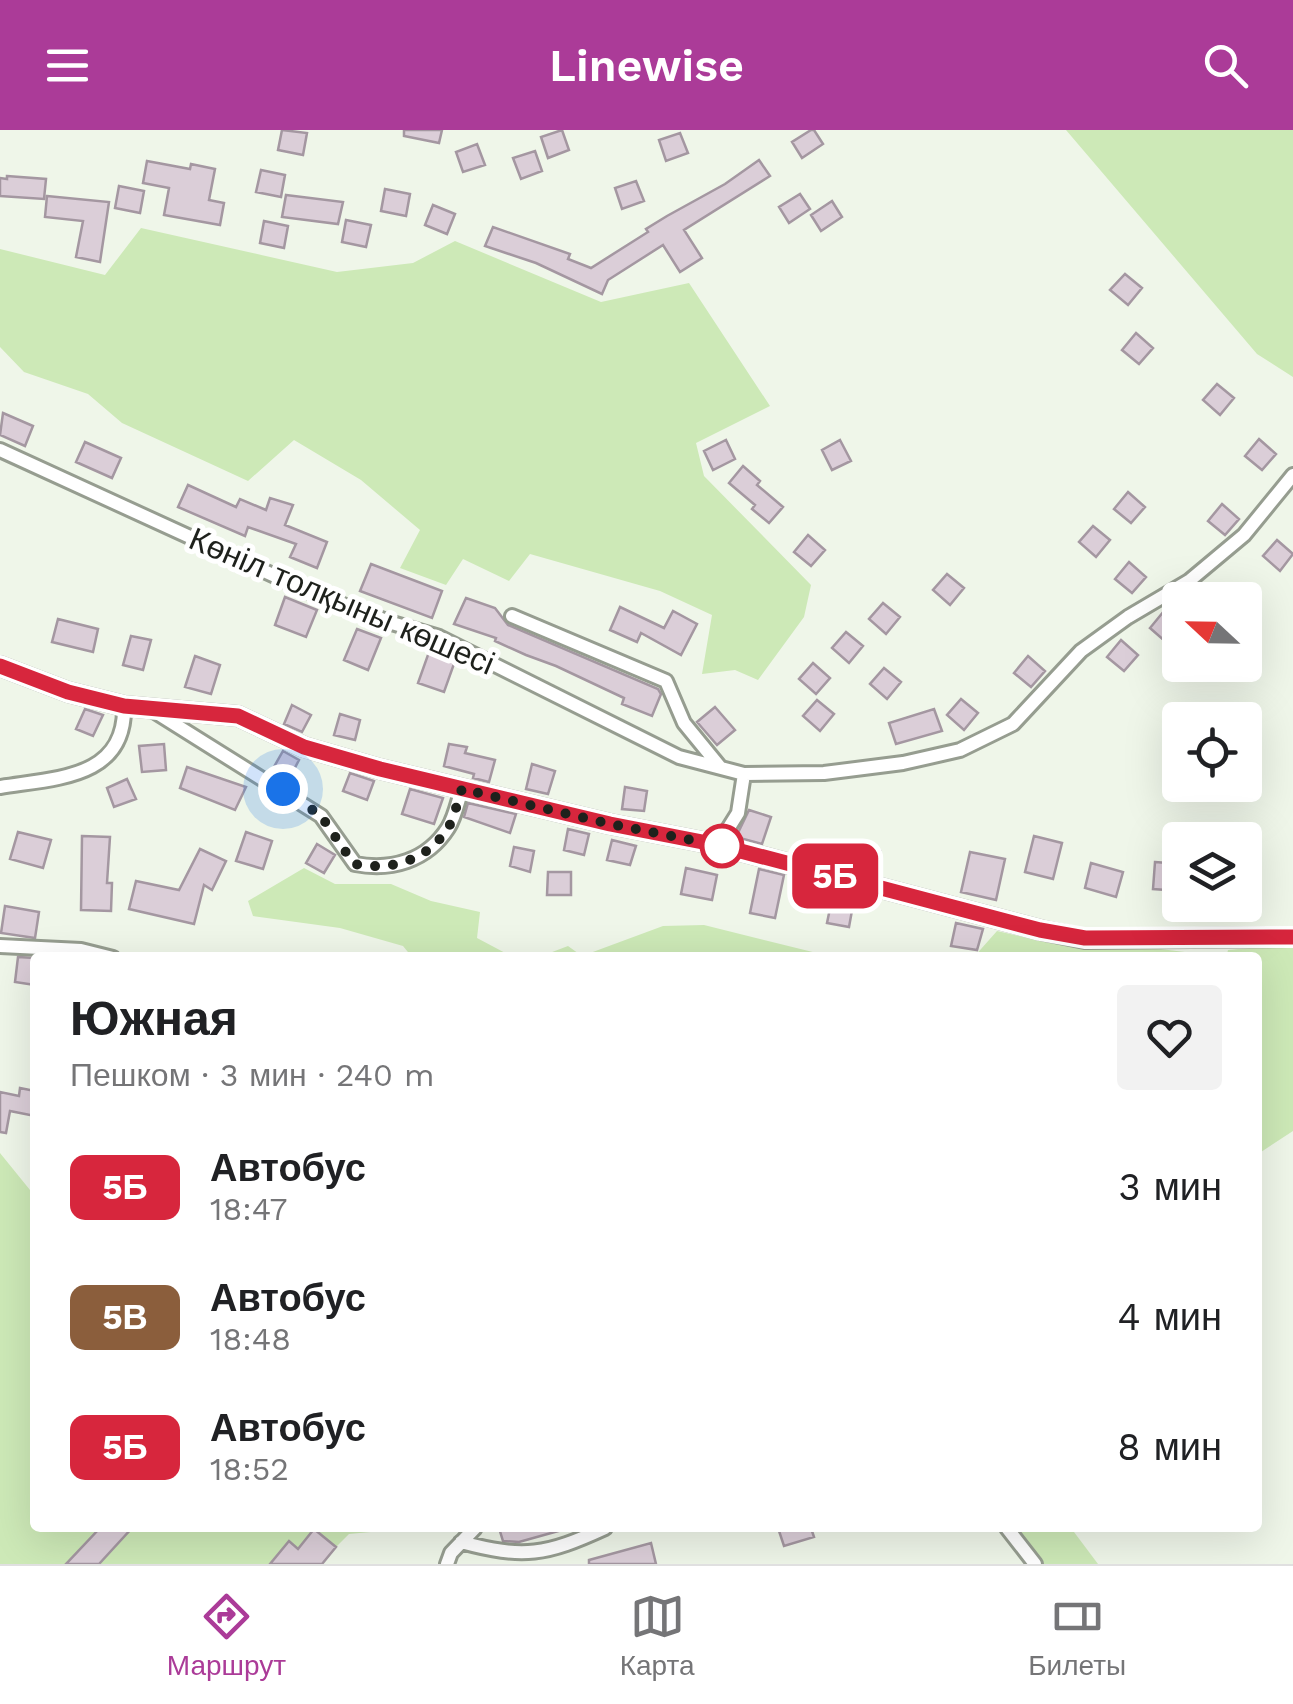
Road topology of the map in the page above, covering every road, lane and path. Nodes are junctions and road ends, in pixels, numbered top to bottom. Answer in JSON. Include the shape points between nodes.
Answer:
{"nodes":[{"id":1,"x":0,"y":450,"type":"edge"},
{"id":2,"x":1293,"y":474,"type":"edge"},
{"id":3,"x":512,"y":616,"type":"dead end"},
{"id":4,"x":0,"y":666,"type":"edge"},
{"id":5,"x":124,"y":706,"type":"junction"},
{"id":6,"x":150,"y":708,"type":"junction"},
{"id":7,"x":721,"y":769,"type":"junction"},
{"id":8,"x":744,"y":774,"type":"junction"},
{"id":9,"x":0,"y":787,"type":"edge"},
{"id":10,"x":462,"y":789,"type":"junction"},
{"id":11,"x":718,"y":845,"type":"junction"},
{"id":12,"x":1293,"y":936,"type":"edge"},
{"id":13,"x":0,"y":946,"type":"edge"},
{"id":14,"x":89,"y":952,"type":"edge"},
{"id":15,"x":470,"y":1532,"type":"edge"},
{"id":16,"x":595,"y":1532,"type":"edge"},
{"id":17,"x":1009,"y":1532,"type":"edge"},
{"id":18,"x":460,"y":1542,"type":"junction"},
{"id":19,"x":446,"y":1564,"type":"edge"},
{"id":20,"x":1035,"y":1564,"type":"edge"}],
"edges":[{"from":1,"to":7,"type":"street","name":"Көніл толқыны көшесі","via":[[304,590],[440,636],[679,757]]},
{"from":2,"to":8,"type":"street","name":"Көніл толқыны көшесі","via":[[1244,534],[1190,581],[1082,652],[1013,724],[960,750],[903,763]]},
{"from":3,"to":7,"type":"street","via":[[666,681],[684,724]]},
{"from":4,"to":5,"type":"street"},
{"from":5,"to":6,"type":"street"},
{"from":5,"to":9,"type":"street","via":[[125,728],[107,758],[78,774]]},
{"from":6,"to":10,"type":"street","via":[[238,716],[304,747]]},
{"from":6,"to":10,"type":"street","via":[[321,816],[354,864],[378,868],[422,856],[448,827]]},
{"from":7,"to":8,"type":"street","name":"Көніл толқыны көшесі"},
{"from":8,"to":11,"type":"street","via":[[738,813]]},
{"from":10,"to":11,"type":"street"},
{"from":11,"to":12,"type":"street","via":[[1085,938]]},
{"from":13,"to":14,"type":"street"},
{"from":15,"to":18,"type":"street"},
{"from":16,"to":18,"type":"street","via":[[536,1554]]},
{"from":17,"to":20,"type":"street"},
{"from":18,"to":19,"type":"street"}]}
